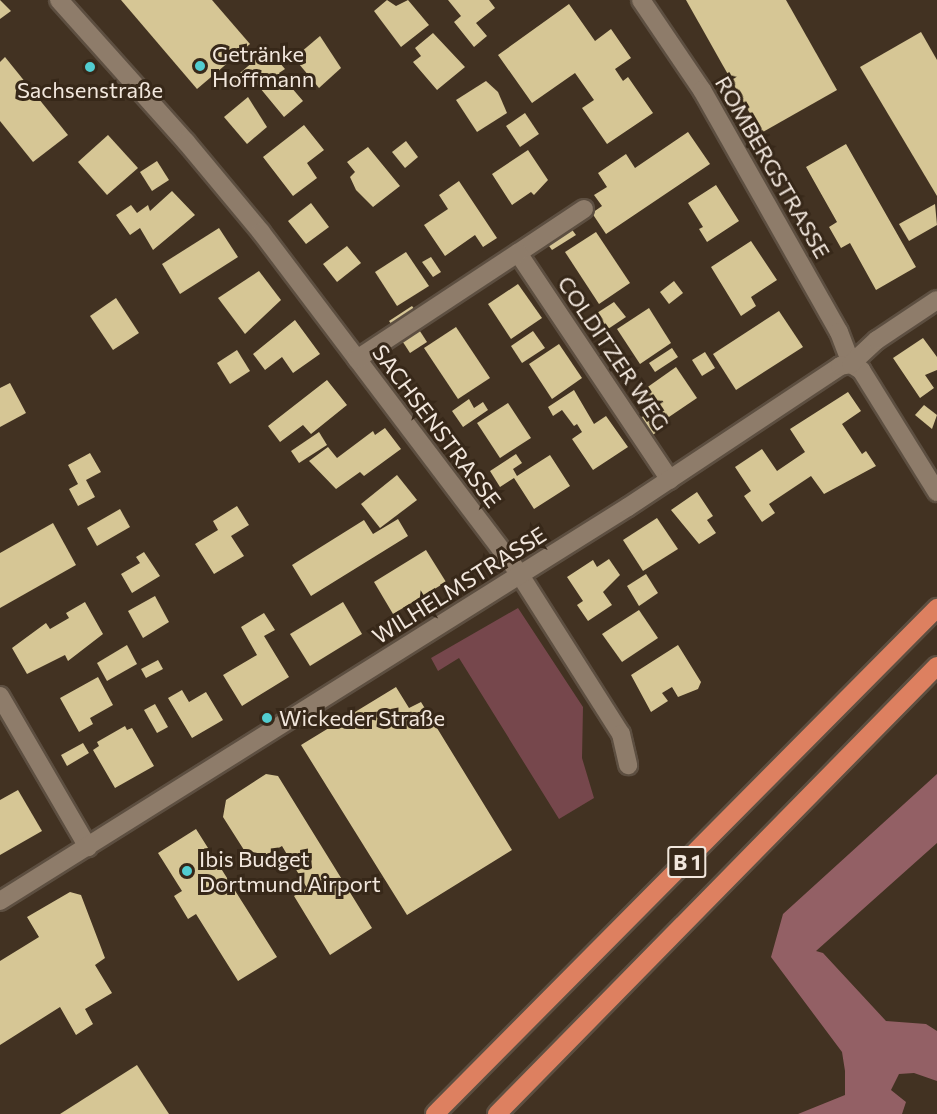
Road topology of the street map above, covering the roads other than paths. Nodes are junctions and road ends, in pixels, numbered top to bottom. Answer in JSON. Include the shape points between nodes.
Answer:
{"nodes":[{"id":1,"x":58,"y":0,"type":"edge"},
{"id":2,"x":641,"y":0,"type":"edge"},
{"id":3,"x":584,"y":209,"type":"dead end"},
{"id":4,"x":518,"y":253,"type":"junction"},
{"id":5,"x":937,"y":300,"type":"edge"},
{"id":6,"x":357,"y":359,"type":"junction"},
{"id":7,"x":851,"y":364,"type":"junction"},
{"id":8,"x":670,"y":480,"type":"junction"},
{"id":9,"x":936,"y":491,"type":"edge"},
{"id":10,"x":520,"y":575,"type":"junction"},
{"id":11,"x":937,"y":608,"type":"edge"},
{"id":12,"x":937,"y":666,"type":"edge"},
{"id":13,"x":0,"y":696,"type":"edge"},
{"id":14,"x":628,"y":765,"type":"dead end"},
{"id":15,"x":88,"y":847,"type":"junction"},
{"id":16,"x":0,"y":901,"type":"edge"},
{"id":17,"x":435,"y":1114,"type":"edge"},
{"id":18,"x":496,"y":1114,"type":"edge"}],
"edges":[{"from":1,"to":6,"type":"street","name":"SACHSENSTRASSE","via":[[186,142]]},
{"from":2,"to":7,"type":"street","name":"ROMBERGSTRASSE","via":[[702,90],[839,332]]},
{"from":3,"to":4,"type":"street"},
{"from":4,"to":6,"type":"street"},
{"from":4,"to":8,"type":"street","name":"COLDITZER WEG"},
{"from":5,"to":7,"type":"street","name":"WILHELMSTRASSE","via":[[877,340]]},
{"from":6,"to":10,"type":"street","name":"SACHSENSTRASSE"},
{"from":7,"to":8,"type":"street","name":"WILHELMSTRASSE","via":[[840,366]]},
{"from":7,"to":9,"type":"street","via":[[861,370]]},
{"from":8,"to":10,"type":"street","name":"WILHELMSTRASSE"},
{"from":10,"to":14,"type":"street","name":"SACHSENSTRASSE","via":[[621,734]]},
{"from":10,"to":15,"type":"street","name":"WILHELMSTRASSE"},
{"from":11,"to":17,"type":"highway","number":"B 1"},
{"from":12,"to":18,"type":"highway","number":"B 1"},
{"from":13,"to":15,"type":"street"},
{"from":15,"to":16,"type":"street","name":"WILHELMSTRASSE"}]}
